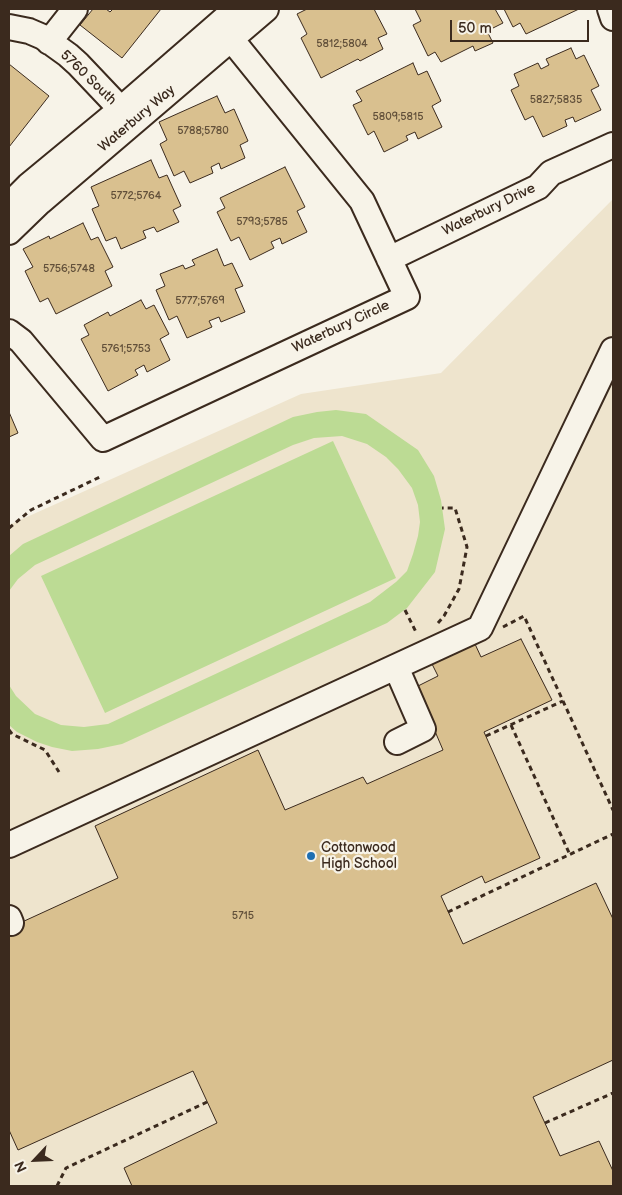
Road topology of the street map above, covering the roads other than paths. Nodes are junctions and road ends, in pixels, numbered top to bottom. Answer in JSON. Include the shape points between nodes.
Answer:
{"nodes":[{"id":1,"x":75,"y":9,"type":"edge"},
{"id":2,"x":266,"y":9,"type":"edge"},
{"id":3,"x":610,"y":9,"type":"edge"},
{"id":4,"x":613,"y":18,"type":"edge"},
{"id":5,"x":229,"y":24,"type":"edge"},
{"id":6,"x":10,"y":29,"type":"edge"},
{"id":7,"x":50,"y":42,"type":"junction"},
{"id":8,"x":127,"y":115,"type":"junction"},
{"id":9,"x":613,"y":145,"type":"edge"},
{"id":10,"x":9,"y":205,"type":"edge"},
{"id":11,"x":9,"y":232,"type":"edge"},
{"id":12,"x":390,"y":259,"type":"junction"},
{"id":13,"x":9,"y":332,"type":"edge"},
{"id":14,"x":613,"y":350,"type":"edge"},
{"id":15,"x":396,"y":667,"type":"junction"},
{"id":16,"x":397,"y":742,"type":"dead end"},
{"id":17,"x":9,"y":845,"type":"edge"}],
"edges":[{"from":1,"to":7,"type":"street"},
{"from":2,"to":5,"type":"street","name":"Waterbury Way"},
{"from":3,"to":4,"type":"street"},
{"from":5,"to":8,"type":"street","name":"Waterbury Way"},
{"from":5,"to":12,"type":"street","name":"Waterbury Circle","via":[[365,206]]},
{"from":6,"to":7,"type":"street","name":"5760 South","via":[[28,31]]},
{"from":7,"to":8,"type":"street","name":"5760 South","via":[[78,64]]},
{"from":8,"to":10,"type":"street","name":"Waterbury Way","via":[[29,185]]},
{"from":8,"to":11,"type":"street","name":"Waterbury Way"},
{"from":9,"to":12,"type":"street","name":"Waterbury Drive","via":[[551,173],[538,187]]},
{"from":12,"to":13,"type":"street","name":"Waterbury Circle","via":[[407,296],[102,439],[21,341]]},
{"from":14,"to":15,"type":"street","via":[[480,628]]},
{"from":15,"to":16,"type":"street","via":[[423,729]]},
{"from":15,"to":17,"type":"street"}]}
